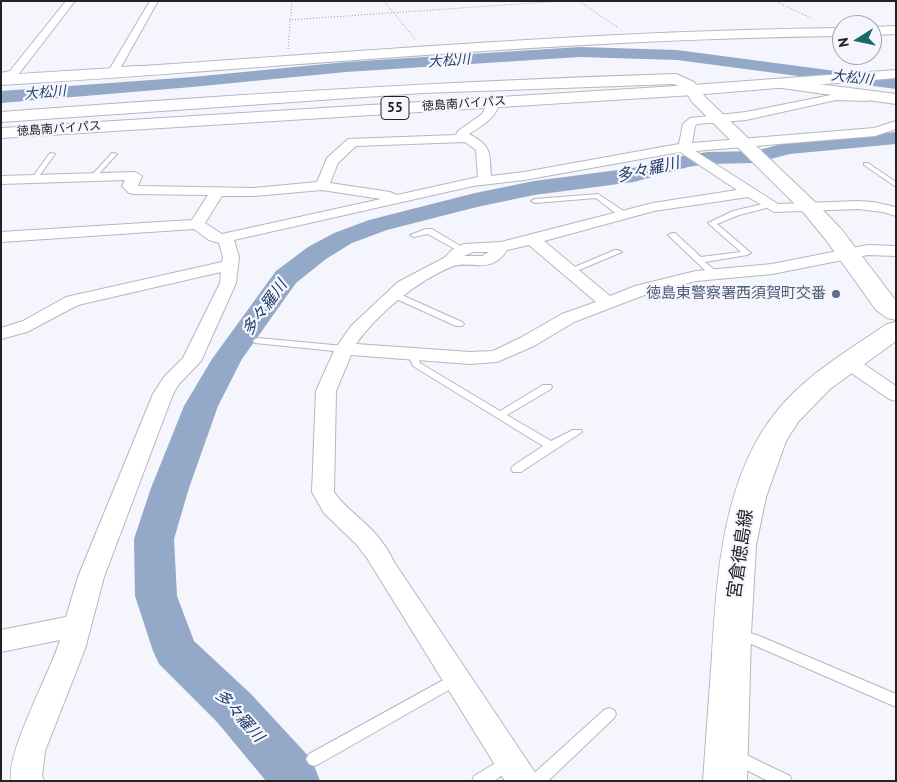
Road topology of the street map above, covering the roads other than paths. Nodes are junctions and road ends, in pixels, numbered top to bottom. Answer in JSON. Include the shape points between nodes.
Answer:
{"nodes":[{"id":1,"x":71,"y":1,"type":"edge"},
{"id":2,"x":154,"y":1,"type":"edge"},
{"id":3,"x":896,"y":30,"type":"edge"},
{"id":4,"x":882,"y":31,"type":"edge"},
{"id":5,"x":832,"y":32,"type":"edge"},
{"id":6,"x":172,"y":70,"type":"junction"},
{"id":7,"x":893,"y":71,"type":"edge"},
{"id":8,"x":1,"y":76,"type":"edge"},
{"id":9,"x":1,"y":80,"type":"edge"},
{"id":10,"x":784,"y":84,"type":"junction"},
{"id":11,"x":691,"y":88,"type":"junction"},
{"id":12,"x":872,"y":97,"type":"junction"},
{"id":13,"x":896,"y":99,"type":"edge"},
{"id":14,"x":494,"y":102,"type":"junction"},
{"id":15,"x":1,"y":117,"type":"edge"},
{"id":16,"x":720,"y":119,"type":"junction"},
{"id":17,"x":896,"y":125,"type":"edge"},
{"id":18,"x":1,"y":127,"type":"edge"},
{"id":19,"x":1,"y":133,"type":"edge"},
{"id":20,"x":466,"y":138,"type":"junction"},
{"id":21,"x":743,"y":142,"type":"junction"},
{"id":22,"x":691,"y":153,"type":"junction"},
{"id":23,"x":52,"y":154,"type":"dead end"},
{"id":24,"x":114,"y":154,"type":"dead end"},
{"id":25,"x":866,"y":164,"type":"dead end"},
{"id":26,"x":93,"y":177,"type":"junction"},
{"id":27,"x":35,"y":178,"type":"junction"},
{"id":28,"x":1,"y":180,"type":"edge"},
{"id":29,"x":485,"y":180,"type":"junction"},
{"id":30,"x":896,"y":185,"type":"edge"},
{"id":31,"x":322,"y":186,"type":"junction"},
{"id":32,"x":217,"y":192,"type":"junction"},
{"id":33,"x":749,"y":193,"type":"junction"},
{"id":34,"x":402,"y":198,"type":"junction"},
{"id":35,"x":535,"y":201,"type":"dead end"},
{"id":36,"x":767,"y":205,"type":"junction"},
{"id":37,"x":810,"y":208,"type":"junction"},
{"id":38,"x":893,"y":209,"type":"edge"},
{"id":39,"x":622,"y":214,"type":"junction"},
{"id":40,"x":196,"y":224,"type":"junction"},
{"id":41,"x":414,"y":235,"type":"dead end"},
{"id":42,"x":672,"y":235,"type":"dead end"},
{"id":43,"x":1,"y":237,"type":"edge"},
{"id":44,"x":532,"y":239,"type":"junction"},
{"id":45,"x":226,"y":240,"type":"junction"},
{"id":46,"x":618,"y":252,"type":"dead end"},
{"id":47,"x":896,"y":252,"type":"edge"},
{"id":48,"x":848,"y":253,"type":"junction"},
{"id":49,"x":456,"y":256,"type":"junction"},
{"id":50,"x":699,"y":260,"type":"junction"},
{"id":51,"x":231,"y":265,"type":"junction"},
{"id":52,"x":569,"y":270,"type":"junction"},
{"id":53,"x":714,"y":274,"type":"junction"},
{"id":54,"x":395,"y":295,"type":"junction"},
{"id":55,"x":608,"y":303,"type":"junction"},
{"id":56,"x":896,"y":313,"type":"edge"},
{"id":57,"x":459,"y":324,"type":"dead end"},
{"id":58,"x":896,"y":329,"type":"edge"},
{"id":59,"x":1,"y":334,"type":"edge"},
{"id":60,"x":258,"y":341,"type":"dead end"},
{"id":61,"x":344,"y":348,"type":"junction"},
{"id":62,"x":412,"y":355,"type":"junction"},
{"id":63,"x":848,"y":362,"type":"junction"},
{"id":64,"x":547,"y":387,"type":"dead end"},
{"id":65,"x":896,"y":395,"type":"edge"},
{"id":66,"x":500,"y":415,"type":"junction"},
{"id":67,"x":577,"y":432,"type":"dead end"},
{"id":68,"x":551,"y":446,"type":"junction"},
{"id":69,"x":517,"y":469,"type":"dead end"},
{"id":70,"x":77,"y":626,"type":"junction"},
{"id":71,"x":732,"y":634,"type":"junction"},
{"id":72,"x":1,"y":641,"type":"edge"},
{"id":73,"x":456,"y":678,"type":"junction"},
{"id":74,"x":896,"y":701,"type":"edge"},
{"id":75,"x":609,"y":714,"type":"dead end"},
{"id":76,"x":314,"y":759,"type":"dead end"},
{"id":77,"x":510,"y":762,"type":"junction"},
{"id":78,"x":725,"y":768,"type":"edge"},
{"id":79,"x":28,"y":781,"type":"edge"},
{"id":80,"x":480,"y":781,"type":"edge"},
{"id":81,"x":523,"y":781,"type":"edge"},
{"id":82,"x":537,"y":781,"type":"edge"},
{"id":83,"x":784,"y":781,"type":"edge"}],
"edges":[{"from":1,"to":8,"type":"street","via":[[14,72]]},
{"from":2,"to":6,"type":"street","via":[[114,70]]},
{"from":3,"to":4,"type":"main road"},
{"from":5,"to":6,"type":"main road","via":[[754,33],[362,54]]},
{"from":6,"to":9,"type":"main road"},
{"from":7,"to":10,"type":"main road","name":"徳島南バイパス","number":"55"},
{"from":7,"to":11,"type":"main road","name":"徳島南バイパス","number":"55"},
{"from":10,"to":11,"type":"main road","name":"徳島南バイパス","number":"55"},
{"from":10,"to":12,"type":"main road"},
{"from":11,"to":14,"type":"main road","name":"徳島南バイパス","number":"55"},
{"from":11,"to":15,"type":"main road","via":[[676,79],[472,85]]},
{"from":11,"to":16,"type":"main road"},
{"from":11,"to":18,"type":"main road","name":"徳島南バイパス","number":"55"},
{"from":12,"to":13,"type":"main road"},
{"from":12,"to":16,"type":"street","via":[[836,97]]},
{"from":14,"to":19,"type":"main road","name":"徳島南バイパス","number":"55"},
{"from":14,"to":20,"type":"street","via":[[492,109],[480,121],[462,134]]},
{"from":16,"to":21,"type":"main road"},
{"from":16,"to":22,"type":"street","via":[[689,124]]},
{"from":17,"to":21,"type":"street","via":[[875,132]]},
{"from":20,"to":29,"type":"street","via":[[474,141],[484,152]]},
{"from":20,"to":31,"type":"street","via":[[353,142],[332,161]]},
{"from":21,"to":22,"type":"street"},
{"from":21,"to":37,"type":"main road"},
{"from":22,"to":29,"type":"street"},
{"from":22,"to":33,"type":"street"},
{"from":23,"to":27,"type":"lane"},
{"from":24,"to":26,"type":"lane"},
{"from":25,"to":30,"type":"lane"},
{"from":26,"to":27,"type":"street"},
{"from":26,"to":32,"type":"street","via":[[135,176],[129,186],[134,190]]},
{"from":27,"to":28,"type":"street"},
{"from":29,"to":34,"type":"street"},
{"from":31,"to":32,"type":"street"},
{"from":31,"to":34,"type":"street"},
{"from":32,"to":40,"type":"street"},
{"from":33,"to":36,"type":"street"},
{"from":33,"to":39,"type":"street"},
{"from":34,"to":45,"type":"street","via":[[229,236]]},
{"from":35,"to":39,"type":"lane","via":[[598,196]]},
{"from":36,"to":37,"type":"street","via":[[784,209]]},
{"from":36,"to":50,"type":"lane","via":[[736,212],[712,223],[747,253]]},
{"from":37,"to":38,"type":"street","via":[[851,205]]},
{"from":37,"to":48,"type":"main road"},
{"from":39,"to":44,"type":"street"},
{"from":40,"to":43,"type":"street"},
{"from":40,"to":45,"type":"street","via":[[214,237]]},
{"from":41,"to":49,"type":"lane","via":[[429,231]]},
{"from":42,"to":50,"type":"lane"},
{"from":44,"to":49,"type":"street","via":[[500,247],[480,246]]},
{"from":44,"to":52,"type":"street"},
{"from":45,"to":51,"type":"street"},
{"from":46,"to":52,"type":"lane"},
{"from":47,"to":48,"type":"street","via":[[868,250]]},
{"from":48,"to":53,"type":"street","via":[[772,269]]},
{"from":48,"to":56,"type":"main road","via":[[885,305]]},
{"from":49,"to":54,"type":"street","via":[[418,277]]},
{"from":50,"to":53,"type":"lane"},
{"from":51,"to":59,"type":"street","via":[[72,301],[27,326]]},
{"from":51,"to":70,"type":"street","via":[[228,283],[191,361],[171,381],[164,394],[91,577]]},
{"from":52,"to":55,"type":"street"},
{"from":53,"to":55,"type":"street","via":[[649,288]]},
{"from":54,"to":57,"type":"lane"},
{"from":54,"to":61,"type":"street","via":[[357,330]]},
{"from":55,"to":62,"type":"street","via":[[568,318],[497,356]]},
{"from":58,"to":63,"type":"main road","name":"宮倉徳島線"},
{"from":60,"to":61,"type":"lane"},
{"from":61,"to":62,"type":"street"},
{"from":61,"to":73,"type":"street","via":[[326,391],[323,492],[332,507],[376,553]]},
{"from":62,"to":66,"type":"lane","via":[[416,364]]},
{"from":63,"to":65,"type":"street"},
{"from":63,"to":71,"type":"main road","name":"宮倉徳島線","via":[[820,383],[788,416],[771,441],[750,496],[739,545]]},
{"from":64,"to":66,"type":"lane"},
{"from":66,"to":68,"type":"lane"},
{"from":67,"to":68,"type":"lane"},
{"from":68,"to":69,"type":"lane"},
{"from":70,"to":72,"type":"street"},
{"from":70,"to":79,"type":"street","via":[[30,751]]},
{"from":71,"to":74,"type":"lane","via":[[752,639]]},
{"from":71,"to":78,"type":"main road","name":"宮倉徳島線"},
{"from":73,"to":76,"type":"lane"},
{"from":73,"to":77,"type":"street"},
{"from":75,"to":82,"type":"lane"},
{"from":77,"to":80,"type":"lane"},
{"from":77,"to":81,"type":"street"},
{"from":78,"to":83,"type":"lane","via":[[743,759]]}]}
